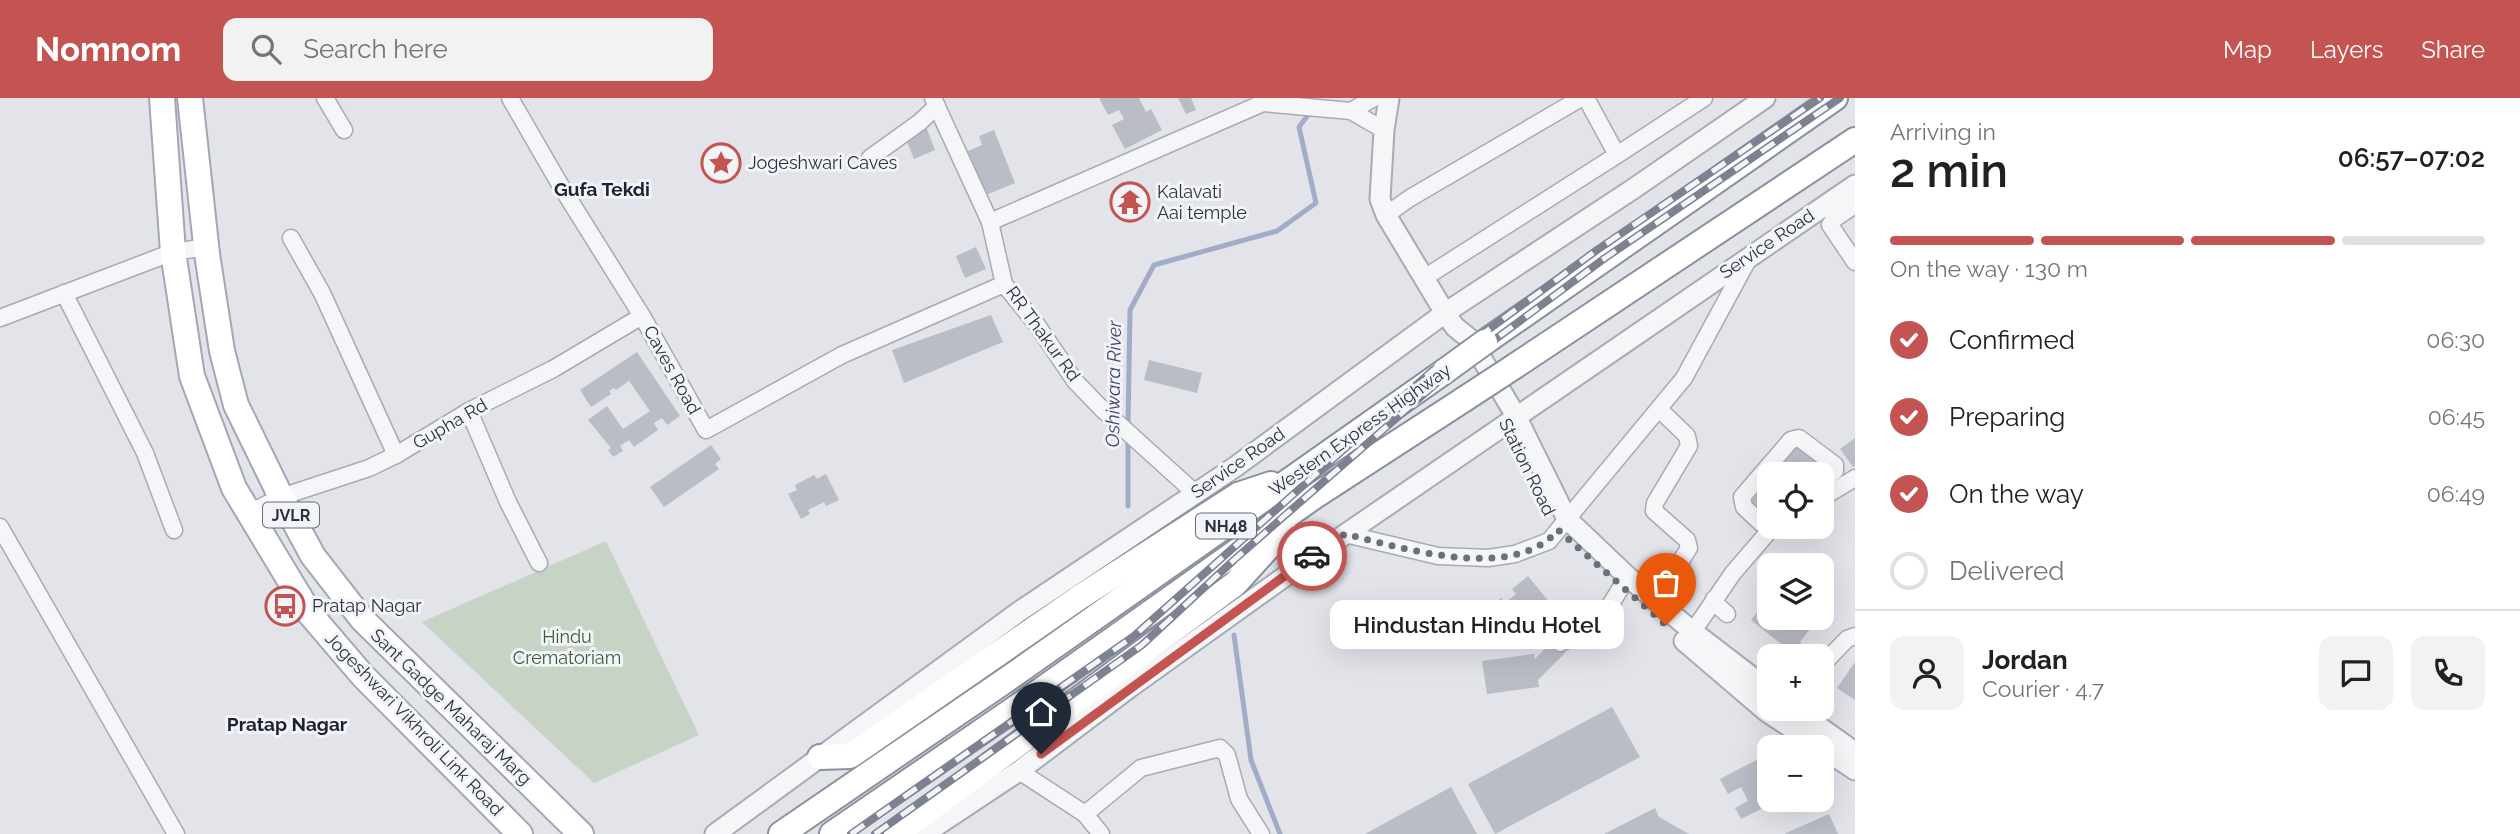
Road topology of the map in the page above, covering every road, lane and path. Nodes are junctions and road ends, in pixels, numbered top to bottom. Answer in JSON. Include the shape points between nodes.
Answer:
{"nodes":[{"id":1,"x":162,"y":98,"type":"edge"},
{"id":2,"x":190,"y":98,"type":"edge"},
{"id":3,"x":325,"y":98,"type":"edge"},
{"id":4,"x":510,"y":98,"type":"edge"},
{"id":5,"x":1374,"y":98,"type":"edge"},
{"id":6,"x":1389,"y":98,"type":"edge"},
{"id":7,"x":1584,"y":98,"type":"edge"},
{"id":8,"x":1704,"y":98,"type":"edge"},
{"id":9,"x":1765,"y":98,"type":"edge"},
{"id":10,"x":1835,"y":98,"type":"edge"},
{"id":11,"x":935,"y":102,"type":"edge"},
{"id":12,"x":1351,"y":110,"type":"junction"},
{"id":13,"x":344,"y":130,"type":"dead end"},
{"id":14,"x":1384,"y":130,"type":"junction"},
{"id":15,"x":1855,"y":140,"type":"edge"},
{"id":16,"x":1617,"y":155,"type":"junction"},
{"id":17,"x":870,"y":158,"type":"dead end"},
{"id":18,"x":1855,"y":185,"type":"edge"},
{"id":19,"x":1855,"y":205,"type":"edge"},
{"id":20,"x":1386,"y":215,"type":"junction"},
{"id":21,"x":990,"y":222,"type":"junction"},
{"id":22,"x":291,"y":238,"type":"dead end"},
{"id":23,"x":207,"y":247,"type":"junction"},
{"id":24,"x":173,"y":252,"type":"junction"},
{"id":25,"x":1750,"y":256,"type":"junction"},
{"id":26,"x":1855,"y":262,"type":"edge"},
{"id":27,"x":1424,"y":278,"type":"junction"},
{"id":28,"x":1004,"y":284,"type":"junction"},
{"id":29,"x":64,"y":293,"type":"junction"},
{"id":30,"x":642,"y":316,"type":"junction"},
{"id":31,"x":0,"y":318,"type":"edge"},
{"id":32,"x":1450,"y":320,"type":"junction"},
{"id":33,"x":1660,"y":409,"type":"junction"},
{"id":34,"x":469,"y":411,"type":"junction"},
{"id":35,"x":1511,"y":419,"type":"junction"},
{"id":36,"x":396,"y":456,"type":"junction"},
{"id":37,"x":1772,"y":462,"type":"edge"},
{"id":38,"x":1831,"y":462,"type":"edge"},
{"id":39,"x":1296,"y":476,"type":"junction"},
{"id":40,"x":1855,"y":478,"type":"edge"},
{"id":41,"x":1757,"y":480,"type":"edge"},
{"id":42,"x":1834,"y":491,"type":"edge"},
{"id":43,"x":1195,"y":493,"type":"junction"},
{"id":44,"x":281,"y":497,"type":"junction"},
{"id":45,"x":1312,"y":498,"type":"junction"},
{"id":46,"x":249,"y":513,"type":"junction"},
{"id":47,"x":1757,"y":519,"type":"edge"},
{"id":48,"x":1563,"y":524,"type":"junction"},
{"id":49,"x":0,"y":527,"type":"edge"},
{"id":50,"x":174,"y":530,"type":"dead end"},
{"id":51,"x":1345,"y":534,"type":"junction"},
{"id":52,"x":1762,"y":539,"type":"edge"},
{"id":53,"x":539,"y":563,"type":"dead end"},
{"id":54,"x":1625,"y":582,"type":"junction"},
{"id":55,"x":1714,"y":598,"type":"junction"},
{"id":56,"x":1657,"y":600,"type":"junction"},
{"id":57,"x":1727,"y":614,"type":"dead end"},
{"id":58,"x":1688,"y":636,"type":"junction"},
{"id":59,"x":1855,"y":636,"type":"edge"},
{"id":60,"x":1560,"y":643,"type":"dead end"},
{"id":61,"x":1834,"y":653,"type":"edge"},
{"id":62,"x":1757,"y":683,"type":"edge"},
{"id":63,"x":1757,"y":698,"type":"edge"},
{"id":64,"x":1785,"y":721,"type":"edge"},
{"id":65,"x":1811,"y":721,"type":"edge"},
{"id":66,"x":1804,"y":735,"type":"edge"},
{"id":67,"x":1855,"y":752,"type":"edge"},
{"id":68,"x":1834,"y":756,"type":"edge"},
{"id":69,"x":820,"y":757,"type":"junction"},
{"id":70,"x":1855,"y":770,"type":"edge"},
{"id":71,"x":1019,"y":771,"type":"junction"},
{"id":72,"x":1085,"y":814,"type":"junction"},
{"id":73,"x":925,"y":826,"type":"edge"},
{"id":74,"x":176,"y":834,"type":"edge"},
{"id":75,"x":520,"y":834,"type":"edge"},
{"id":76,"x":581,"y":834,"type":"edge"},
{"id":77,"x":715,"y":834,"type":"edge"},
{"id":78,"x":781,"y":834,"type":"edge"},
{"id":79,"x":832,"y":834,"type":"edge"},
{"id":80,"x":896,"y":834,"type":"edge"},
{"id":81,"x":1101,"y":834,"type":"edge"},
{"id":82,"x":1261,"y":834,"type":"edge"}],
"edges":[{"from":1,"to":24,"type":"main road","name":"Jogeshwari Vikhroli Link Road","number":"JVLR"},
{"from":2,"to":23,"type":"main road","name":"Sant Gadge Maharaj Marg","number":"JVLR"},
{"from":3,"to":13,"type":"street"},
{"from":4,"to":30,"type":"street","name":"Caves Road"},
{"from":5,"to":12,"type":"street"},
{"from":6,"to":14,"type":"street","name":"Station Road"},
{"from":7,"to":16,"type":"street"},
{"from":7,"to":20,"type":"street"},
{"from":8,"to":16,"type":"street"},
{"from":9,"to":32,"type":"street","name":"Service Road"},
{"from":10,"to":39,"type":"main road","name":"Western Express Highway","number":"NH48","bridge":true},
{"from":11,"to":17,"type":"street","via":[[920,122]]},
{"from":11,"to":21,"type":"street","name":"RR Thakur Rd"},
{"from":12,"to":14,"type":"street"},
{"from":12,"to":21,"type":"street","via":[[1263,103]]},
{"from":14,"to":20,"type":"street","name":"Station Road","via":[[1380,200]]},
{"from":15,"to":45,"type":"main road","name":"Western Express Highway","number":"NH48","bridge":true},
{"from":16,"to":27,"type":"street"},
{"from":18,"to":25,"type":"street","name":"Service Road"},
{"from":19,"to":26,"type":"street","via":[[1830,225]]},
{"from":20,"to":27,"type":"street","name":"Station Road"},
{"from":21,"to":28,"type":"street","name":"RR Thakur Rd"},
{"from":22,"to":36,"type":"street","via":[[322,293]]},
{"from":23,"to":24,"type":"street"},
{"from":23,"to":44,"type":"main road","name":"Sant Gadge Maharaj Marg","number":"JVLR","via":[[222,351],[236,405]]},
{"from":24,"to":29,"type":"street"},
{"from":24,"to":46,"type":"main road","name":"Jogeshwari Vikhroli Link Road","number":"JVLR","via":[[192,376],[234,488]]},
{"from":25,"to":33,"type":"street","via":[[1685,378]]},
{"from":25,"to":35,"type":"street","name":"Service Road"},
{"from":27,"to":32,"type":"street","name":"Station Road"},
{"from":28,"to":30,"type":"street","name":"Caves Road","via":[[842,355],[706,430]]},
{"from":28,"to":43,"type":"street","name":"RR Thakur Rd","via":[[1075,381]]},
{"from":29,"to":31,"type":"street"},
{"from":29,"to":50,"type":"street","via":[[145,453]]},
{"from":30,"to":34,"type":"street","name":"Gupha Rd","via":[[553,369]]},
{"from":32,"to":35,"type":"street","name":"Station Road","via":[[1457,345]]},
{"from":32,"to":43,"type":"street","name":"Service Road"},
{"from":33,"to":48,"type":"street"},
{"from":33,"to":56,"type":"street","via":[[1687,436],[1689,446],[1654,511],[1687,540],[1689,548]]},
{"from":34,"to":36,"type":"street","name":"Gupha Rd"},
{"from":34,"to":53,"type":"street"},
{"from":35,"to":48,"type":"street","name":"Station Road"},
{"from":35,"to":51,"type":"street","name":"Service Road"},
{"from":36,"to":44,"type":"street","name":"Gupha Rd"},
{"from":37,"to":38,"type":"street","via":[[1791,440],[1799,438]]},
{"from":39,"to":69,"type":"main road","via":[[1238,495],[1080,597],[850,756]]},
{"from":39,"to":78,"type":"main road","name":"Western Express Highway","number":"NH48"},
{"from":40,"to":42,"type":"street"},
{"from":41,"to":47,"type":"street","via":[[1742,497],[1744,507]]},
{"from":43,"to":69,"type":"street","name":"Service Road","via":[[1020,611]]},
{"from":44,"to":46,"type":"street","name":"Gupha Rd"},
{"from":44,"to":76,"type":"main road","name":"Sant Gadge Maharaj Marg","number":"JVLR","via":[[313,556],[362,619]]},
{"from":45,"to":73,"type":"main road","via":[[1235,584]]},
{"from":45,"to":79,"type":"main road","name":"Western Express Highway","number":"NH48"},
{"from":46,"to":75,"type":"main road","name":"Jogeshwari Vikhroli Link Road","number":"JVLR","via":[[310,614],[363,676]]},
{"from":48,"to":51,"type":"street","via":[[1549,541],[1488,558],[1438,556]]},
{"from":48,"to":54,"type":"street","name":"Station Road"},
{"from":49,"to":74,"type":"street"},
{"from":51,"to":71,"type":"street","name":"Service Road"},
{"from":52,"to":55,"type":"street"},
{"from":54,"to":56,"type":"street","name":"Station Road"},
{"from":54,"to":58,"type":"street","name":"Station Road"},
{"from":54,"to":60,"type":"street","via":[[1605,616],[1581,635]]},
{"from":55,"to":57,"type":"street"},
{"from":55,"to":58,"type":"street"},
{"from":56,"to":58,"type":"street","name":"Station Road"},
{"from":58,"to":62,"type":"street","name":"Station Road"},
{"from":58,"to":63,"type":"street","name":"Station Road"},
{"from":59,"to":61,"type":"street"},
{"from":64,"to":66,"type":"street","name":"Station Road"},
{"from":65,"to":67,"type":"street"},
{"from":68,"to":70,"type":"street","name":"Station Road"},
{"from":69,"to":77,"type":"street","name":"Service Road"},
{"from":71,"to":72,"type":"street"},
{"from":71,"to":73,"type":"street","name":"Service Road"},
{"from":72,"to":81,"type":"street"},
{"from":72,"to":82,"type":"street","via":[[1141,768],[1220,748],[1227,755],[1239,800]]},
{"from":73,"to":80,"type":"main road"}]}
